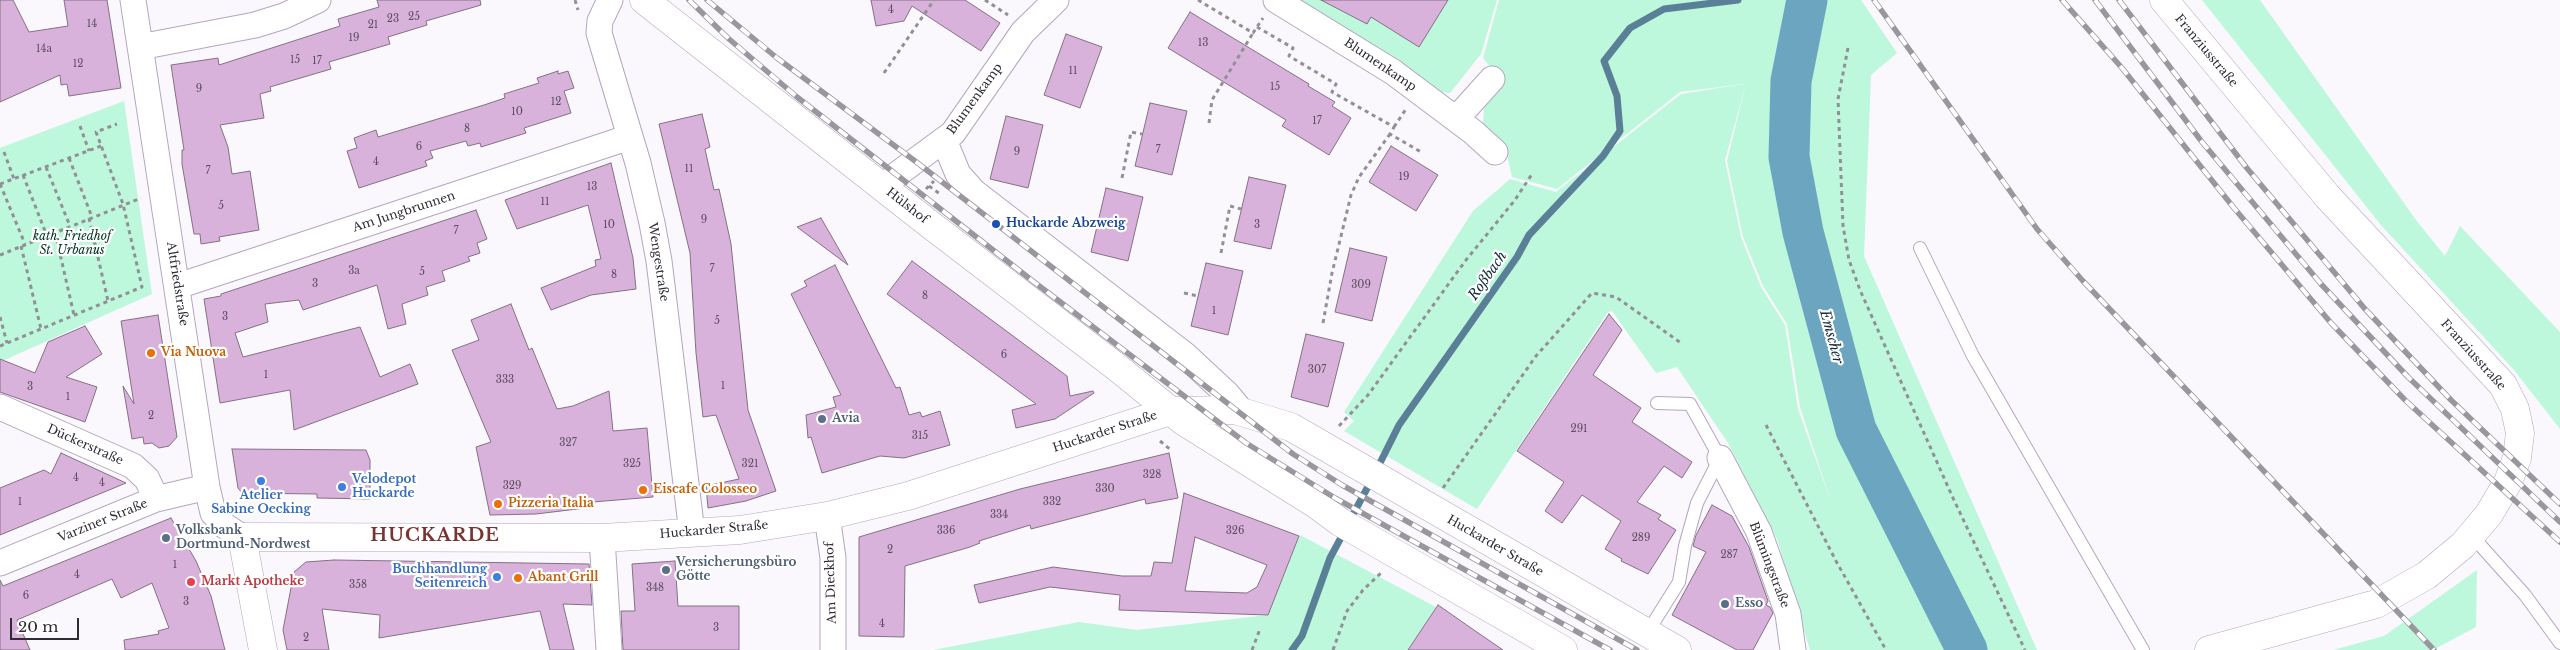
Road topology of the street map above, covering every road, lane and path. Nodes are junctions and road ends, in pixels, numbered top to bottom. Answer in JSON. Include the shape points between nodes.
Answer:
{"nodes":[{"id":1,"x":133,"y":0,"type":"edge"},
{"id":2,"x":318,"y":0,"type":"edge"},
{"id":3,"x":575,"y":0,"type":"edge"},
{"id":4,"x":610,"y":0,"type":"edge"},
{"id":5,"x":644,"y":0,"type":"edge"},
{"id":6,"x":934,"y":0,"type":"edge"},
{"id":7,"x":1056,"y":0,"type":"edge"},
{"id":8,"x":1198,"y":0,"type":"edge"},
{"id":9,"x":2164,"y":0,"type":"edge"},
{"id":10,"x":1271,"y":7,"type":"edge"},
{"id":11,"x":578,"y":10,"type":"dead end"},
{"id":12,"x":1257,"y":27,"type":"junction"},
{"id":13,"x":1253,"y":33,"type":"junction"},
{"id":14,"x":140,"y":47,"type":"junction"},
{"id":15,"x":1848,"y":48,"type":"dead end"},
{"id":16,"x":884,"y":73,"type":"dead end"},
{"id":17,"x":1492,"y":79,"type":"dead end"},
{"id":18,"x":1456,"y":120,"type":"junction"},
{"id":19,"x":1209,"y":123,"type":"dead end"},
{"id":20,"x":116,"y":124,"type":"dead end"},
{"id":21,"x":80,"y":126,"type":"dead end"},
{"id":22,"x":1142,"y":134,"type":"dead end"},
{"id":23,"x":1390,"y":134,"type":"junction"},
{"id":24,"x":630,"y":137,"type":"junction"},
{"id":25,"x":944,"y":140,"type":"junction"},
{"id":26,"x":101,"y":146,"type":"junction"},
{"id":27,"x":89,"y":151,"type":"junction"},
{"id":28,"x":4,"y":152,"type":"dead end"},
{"id":29,"x":1421,"y":152,"type":"dead end"},
{"id":30,"x":1495,"y":152,"type":"dead end"},
{"id":31,"x":70,"y":158,"type":"junction"},
{"id":32,"x":46,"y":167,"type":"junction"},
{"id":33,"x":1532,"y":174,"type":"dead end"},
{"id":34,"x":24,"y":175,"type":"junction"},
{"id":35,"x":1122,"y":178,"type":"dead end"},
{"id":36,"x":14,"y":179,"type":"junction"},
{"id":37,"x":934,"y":180,"type":"dead end"},
{"id":38,"x":0,"y":184,"type":"edge"},
{"id":39,"x":929,"y":186,"type":"junction"},
{"id":40,"x":884,"y":188,"type":"junction"},
{"id":41,"x":924,"y":192,"type":"dead end"},
{"id":42,"x":940,"y":194,"type":"dead end"},
{"id":43,"x":143,"y":197,"type":"dead end"},
{"id":44,"x":123,"y":204,"type":"junction"},
{"id":45,"x":1242,"y":209,"type":"dead end"},
{"id":46,"x":90,"y":217,"type":"junction"},
{"id":47,"x":70,"y":226,"type":"junction"},
{"id":48,"x":55,"y":232,"type":"junction"},
{"id":49,"x":47,"y":236,"type":"junction"},
{"id":50,"x":23,"y":245,"type":"junction"},
{"id":51,"x":1920,"y":248,"type":"dead end"},
{"id":52,"x":0,"y":249,"type":"edge"},
{"id":53,"x":1221,"y":253,"type":"dead end"},
{"id":54,"x":1,"y":254,"type":"edge"},
{"id":55,"x":178,"y":286,"type":"junction"},
{"id":56,"x":1184,"y":293,"type":"dead end"},
{"id":57,"x":1198,"y":296,"type":"dead end"},
{"id":58,"x":108,"y":301,"type":"junction"},
{"id":59,"x":74,"y":315,"type":"junction"},
{"id":60,"x":0,"y":317,"type":"edge"},
{"id":61,"x":1323,"y":323,"type":"dead end"},
{"id":62,"x":41,"y":329,"type":"junction"},
{"id":63,"x":7,"y":343,"type":"junction"},
{"id":64,"x":1681,"y":343,"type":"dead end"},
{"id":65,"x":0,"y":346,"type":"edge"},
{"id":66,"x":1657,"y":403,"type":"dead end"},
{"id":67,"x":0,"y":407,"type":"edge"},
{"id":68,"x":1170,"y":411,"type":"junction"},
{"id":69,"x":1242,"y":412,"type":"junction"},
{"id":70,"x":1766,"y":425,"type":"dead end"},
{"id":71,"x":1321,"y":444,"type":"junction"},
{"id":72,"x":1720,"y":458,"type":"junction"},
{"id":73,"x":208,"y":486,"type":"junction"},
{"id":74,"x":156,"y":499,"type":"junction"},
{"id":75,"x":1432,"y":509,"type":"junction"},
{"id":76,"x":827,"y":516,"type":"junction"},
{"id":77,"x":692,"y":533,"type":"junction"},
{"id":78,"x":2472,"y":536,"type":"junction"},
{"id":79,"x":242,"y":537,"type":"junction"},
{"id":80,"x":602,"y":538,"type":"junction"},
{"id":81,"x":1399,"y":555,"type":"junction"},
{"id":82,"x":0,"y":563,"type":"edge"},
{"id":83,"x":1260,"y":629,"type":"dead end"},
{"id":84,"x":1647,"y":633,"type":"junction"},
{"id":85,"x":2560,"y":643,"type":"edge"},
{"id":86,"x":263,"y":650,"type":"edge"},
{"id":87,"x":609,"y":650,"type":"edge"},
{"id":88,"x":833,"y":650,"type":"edge"},
{"id":89,"x":1252,"y":650,"type":"edge"},
{"id":90,"x":1332,"y":650,"type":"edge"},
{"id":91,"x":1563,"y":650,"type":"edge"},
{"id":92,"x":1677,"y":650,"type":"edge"},
{"id":93,"x":1793,"y":650,"type":"edge"},
{"id":94,"x":1886,"y":650,"type":"edge"},
{"id":95,"x":2025,"y":650,"type":"edge"},
{"id":96,"x":2143,"y":650,"type":"edge"},
{"id":97,"x":2209,"y":650,"type":"edge"}],
"edges":[{"from":1,"to":14,"type":"street","name":"Altfriedstraße"},
{"from":2,"to":14,"type":"street","via":[[255,26]]},
{"from":3,"to":11,"type":"path"},
{"from":4,"to":24,"type":"street","name":"Wengestraße","via":[[600,21],[599,33]]},
{"from":5,"to":40,"type":"main road","name":"Hülshof"},
{"from":6,"to":16,"type":"path"},
{"from":7,"to":25,"type":"street","name":"Blumenkamp","via":[[1023,32],[959,125]]},
{"from":8,"to":13,"type":"path"},
{"from":9,"to":78,"type":"main road","name":"Franziusstraße","via":[[2327,196],[2503,385],[2515,409],[2520,433],[2517,458],[2508,482]]},
{"from":10,"to":12,"type":"path"},
{"from":10,"to":18,"type":"street","name":"Blumenkamp","via":[[1393,72]]},
{"from":12,"to":13,"type":"path"},
{"from":12,"to":23,"type":"path","via":[[1294,48],[1289,56],[1336,84],[1332,92],[1394,127]]},
{"from":13,"to":19,"type":"path","via":[[1212,100]]},
{"from":14,"to":55,"type":"street","name":"Altfriedstraße"},
{"from":15,"to":95,"type":"path","via":[[1838,100],[1843,226],[1849,260],[1953,498]]},
{"from":17,"to":18,"type":"street"},
{"from":18,"to":30,"type":"street","name":"Blumenkamp"},
{"from":20,"to":26,"type":"path","via":[[96,132]]},
{"from":21,"to":27,"type":"path"},
{"from":22,"to":35,"type":"path","via":[[1131,132]]},
{"from":23,"to":29,"type":"path"},
{"from":23,"to":61,"type":"path","via":[[1358,177],[1353,190]]},
{"from":24,"to":55,"type":"street","name":"Am Jungbrunnen"},
{"from":24,"to":77,"type":"street","name":"Wengestraße","via":[[659,261]]},
{"from":25,"to":40,"type":"street","name":"Blumenkamp","via":[[896,175]]},
{"from":25,"to":69,"type":"street","via":[[958,174],[974,192],[1186,355]]},
{"from":26,"to":27,"type":"path"},
{"from":26,"to":44,"type":"path"},
{"from":27,"to":31,"type":"path"},
{"from":28,"to":36,"type":"path"},
{"from":31,"to":32,"type":"path"},
{"from":31,"to":46,"type":"path"},
{"from":32,"to":34,"type":"path"},
{"from":32,"to":47,"type":"path"},
{"from":33,"to":71,"type":"path","via":[[1516,200],[1466,260],[1368,395]]},
{"from":34,"to":36,"type":"path"},
{"from":34,"to":49,"type":"path"},
{"from":36,"to":38,"type":"path"},
{"from":37,"to":39,"type":"path"},
{"from":38,"to":50,"type":"path"},
{"from":39,"to":41,"type":"path"},
{"from":39,"to":42,"type":"path"},
{"from":40,"to":68,"type":"main road","name":"Hülshof"},
{"from":43,"to":44,"type":"path"},
{"from":44,"to":46,"type":"path"},
{"from":44,"to":58,"type":"path","via":[[142,287]]},
{"from":45,"to":53,"type":"path","via":[[1230,206]]},
{"from":46,"to":47,"type":"path"},
{"from":46,"to":58,"type":"path"},
{"from":47,"to":48,"type":"path"},
{"from":48,"to":49,"type":"path"},
{"from":48,"to":59,"type":"path"},
{"from":49,"to":50,"type":"path"},
{"from":50,"to":54,"type":"path"},
{"from":50,"to":62,"type":"path"},
{"from":51,"to":96,"type":"lane","via":[[1973,356]]},
{"from":52,"to":54,"type":"path"},
{"from":55,"to":73,"type":"street","name":"Altfriedstraße"},
{"from":56,"to":57,"type":"path"},
{"from":58,"to":59,"type":"path"},
{"from":59,"to":62,"type":"path"},
{"from":60,"to":63,"type":"path"},
{"from":62,"to":63,"type":"path"},
{"from":63,"to":65,"type":"path"},
{"from":64,"to":75,"type":"path","via":[[1616,297],[1592,294],[1530,364],[1450,474]]},
{"from":66,"to":72,"type":"lane","via":[[1690,404]]},
{"from":67,"to":74,"type":"street","name":"Dückerstraße","via":[[133,466],[147,479]]},
{"from":68,"to":69,"type":"main road","name":"Huckarder Straße"},
{"from":68,"to":76,"type":"main road","name":"Huckarder Straße","via":[[908,496]]},
{"from":68,"to":81,"type":"main road","name":"Huckarder Straße","via":[[1365,537]]},
{"from":69,"to":71,"type":"main road","name":"Huckarder Straße","via":[[1291,427]]},
{"from":70,"to":94,"type":"path"},
{"from":71,"to":75,"type":"main road","name":"Huckarder Straße"},
{"from":72,"to":84,"type":"lane","via":[[1697,503],[1679,582]]},
{"from":72,"to":93,"type":"street","name":"Blümingstraße","via":[[1758,532],[1788,614]]},
{"from":73,"to":74,"type":"street","name":"Varziner Straße"},
{"from":73,"to":79,"type":"street","name":"Altfriedstraße","via":[[213,513]]},
{"from":74,"to":82,"type":"street","name":"Varziner Straße"},
{"from":75,"to":84,"type":"main road","name":"Huckarder Straße"},
{"from":76,"to":77,"type":"main road","name":"Huckarder Straße","via":[[740,530]]},
{"from":76,"to":88,"type":"street","name":"Am Dieckhof","via":[[833,558]]},
{"from":77,"to":80,"type":"main road","name":"Huckarder Straße"},
{"from":78,"to":85,"type":"lane","via":[[2524,595]]},
{"from":78,"to":97,"type":"main road","name":"Franziusstraße","via":[[2427,575],[2376,604]]},
{"from":79,"to":80,"type":"main road","name":"Huckarder Straße"},
{"from":79,"to":86,"type":"main road"},
{"from":80,"to":87,"type":"street"},
{"from":81,"to":90,"type":"path","via":[[1363,590],[1347,612]]},
{"from":81,"to":91,"type":"main road","name":"Huckarder Straße"},
{"from":83,"to":89,"type":"path"},
{"from":84,"to":92,"type":"main road","name":"Huckarder Straße"}]}
